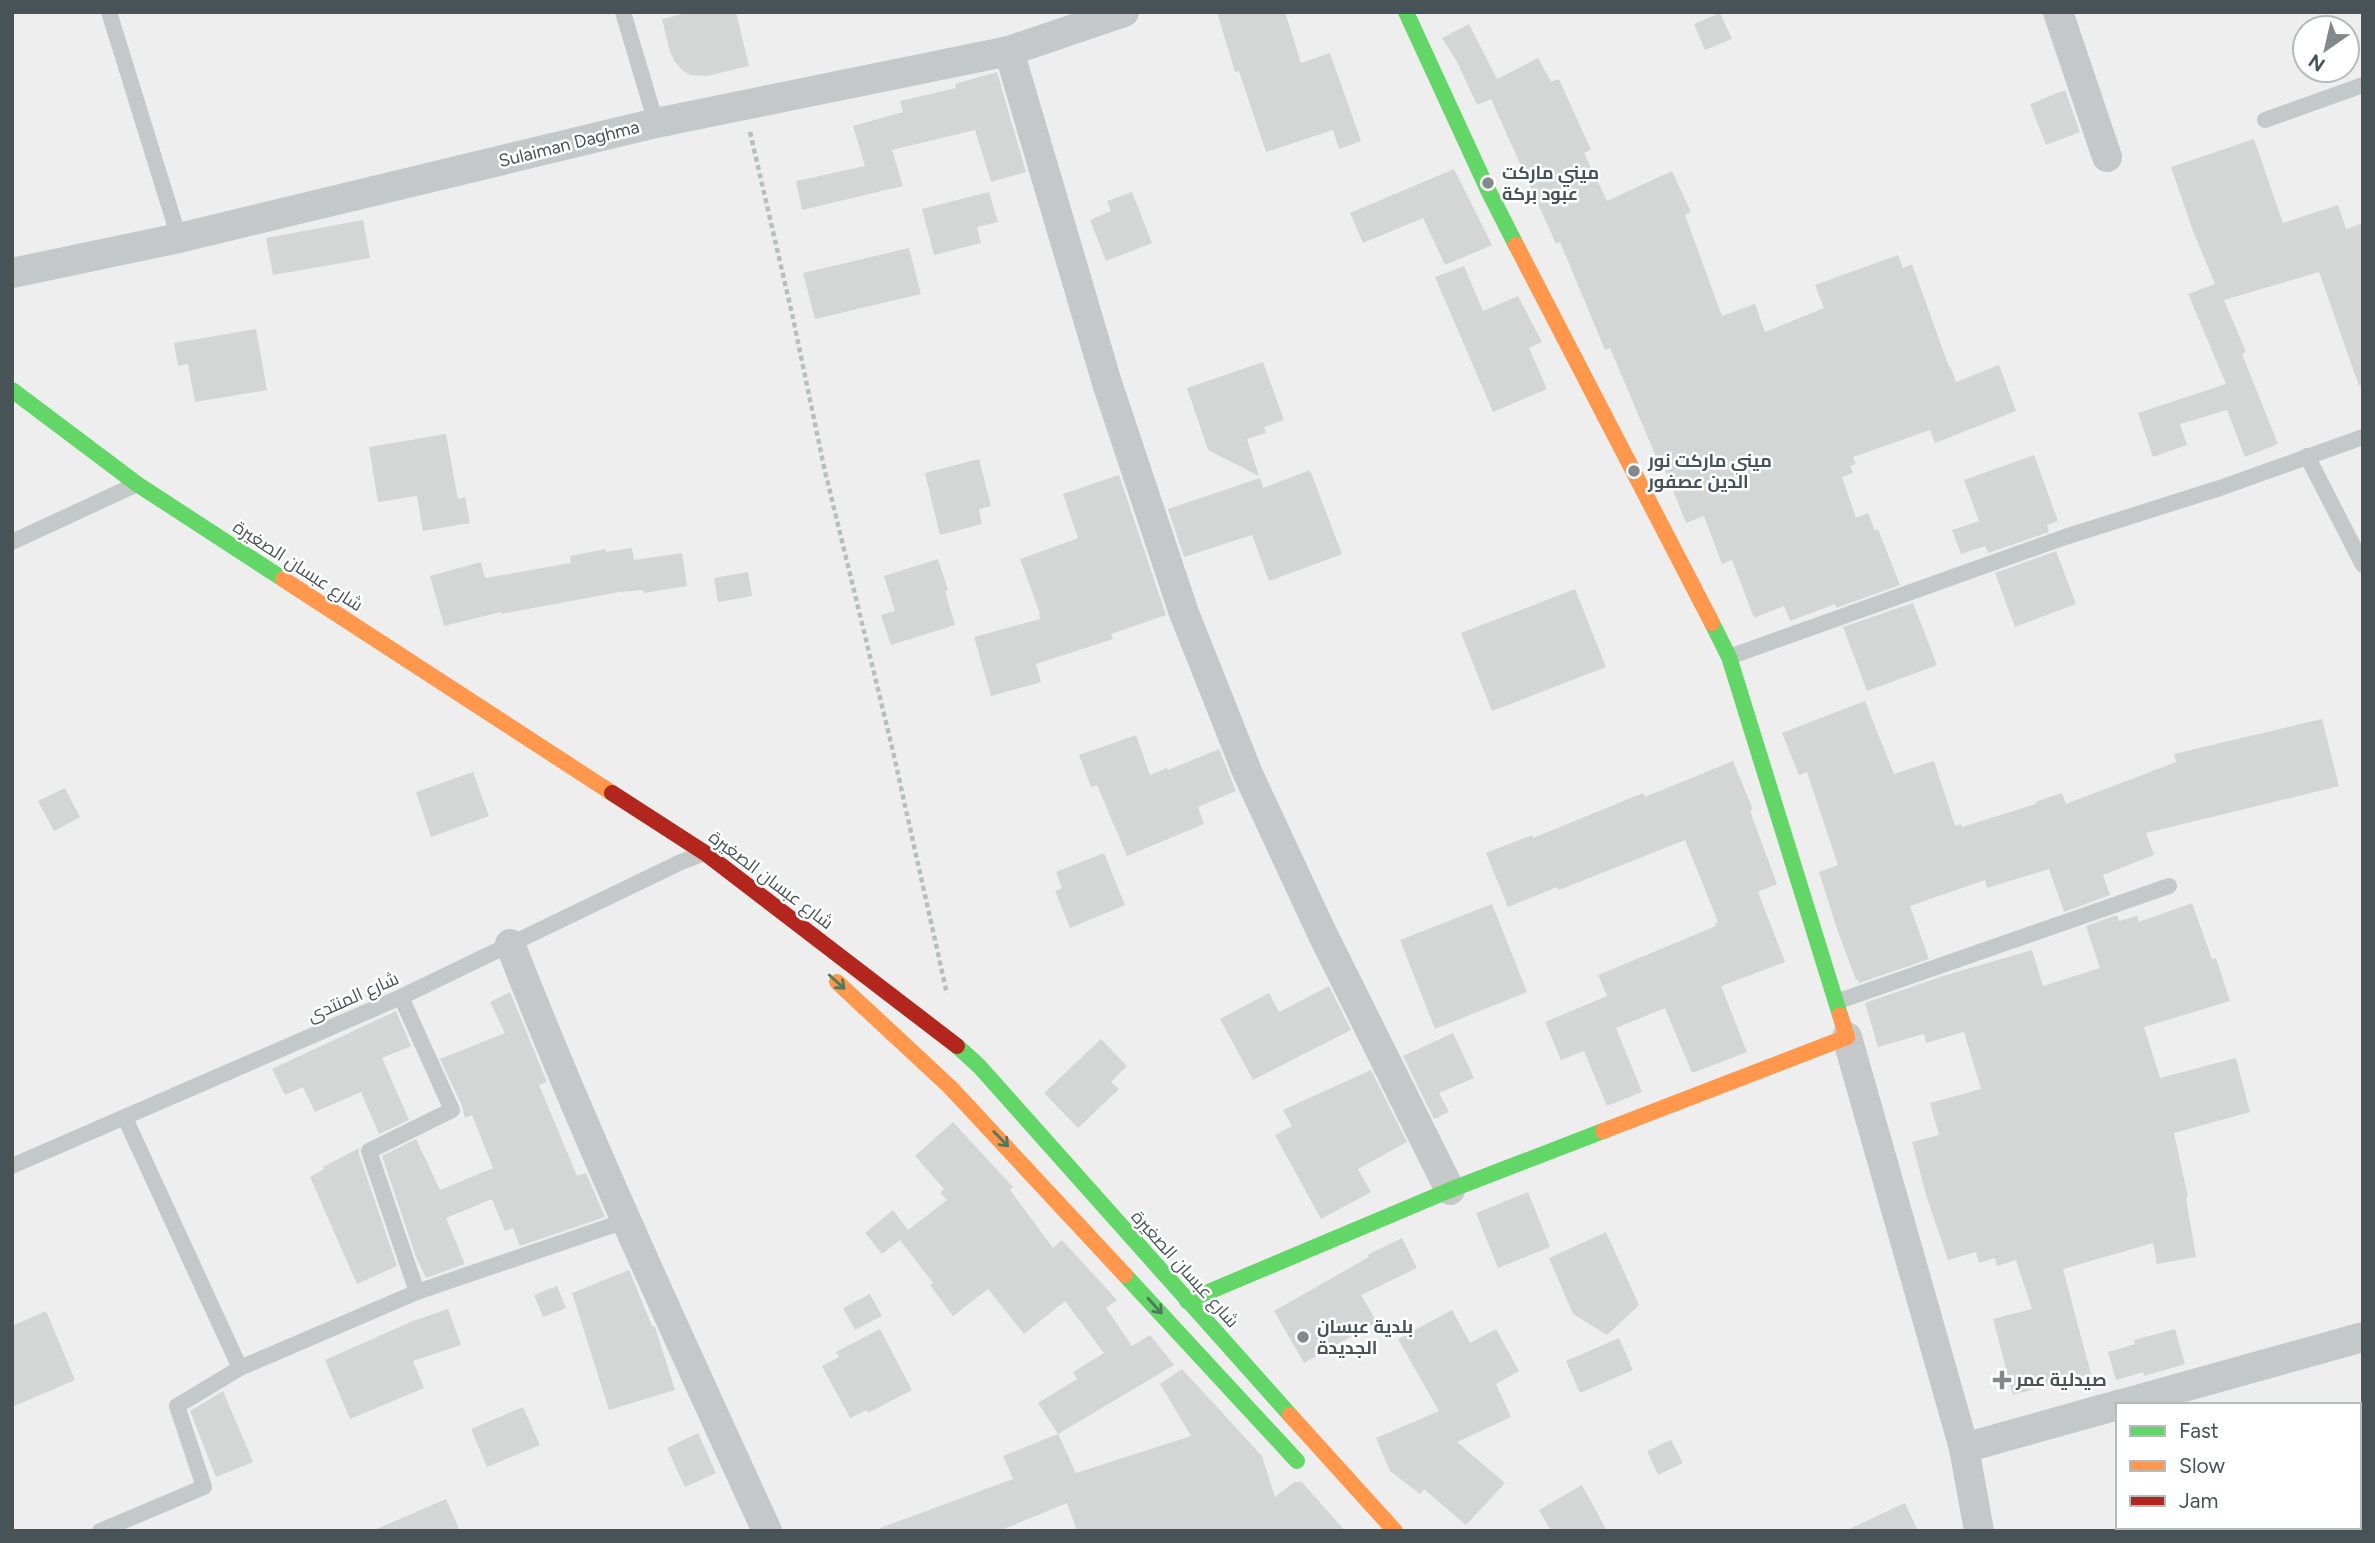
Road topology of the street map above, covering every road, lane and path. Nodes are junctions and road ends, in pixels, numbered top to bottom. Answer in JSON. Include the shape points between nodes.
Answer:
{"nodes":[{"id":1,"x":109,"y":12,"type":"edge"},
{"id":2,"x":623,"y":12,"type":"edge"},
{"id":3,"x":1124,"y":12,"type":"edge"},
{"id":4,"x":1406,"y":12,"type":"edge"},
{"id":5,"x":2059,"y":12,"type":"edge"},
{"id":6,"x":1009,"y":51,"type":"junction"},
{"id":7,"x":2363,"y":85,"type":"edge"},
{"id":8,"x":743,"y":104,"type":"junction"},
{"id":9,"x":2265,"y":120,"type":"dead end"},
{"id":10,"x":656,"y":123,"type":"junction"},
{"id":11,"x":2107,"y":157,"type":"dead end"},
{"id":12,"x":179,"y":238,"type":"junction"},
{"id":13,"x":12,"y":274,"type":"edge"},
{"id":14,"x":12,"y":390,"type":"edge"},
{"id":15,"x":2363,"y":437,"type":"edge"},
{"id":16,"x":2307,"y":456,"type":"junction"},
{"id":17,"x":137,"y":484,"type":"junction"},
{"id":18,"x":12,"y":542,"type":"edge"},
{"id":19,"x":2363,"y":565,"type":"edge"},
{"id":20,"x":1729,"y":657,"type":"junction"},
{"id":21,"x":705,"y":853,"type":"junction"},
{"id":22,"x":2169,"y":886,"type":"dead end"},
{"id":23,"x":510,"y":944,"type":"junction"},
{"id":24,"x":820,"y":967,"type":"dead end"},
{"id":25,"x":401,"y":997,"type":"junction"},
{"id":26,"x":1836,"y":1002,"type":"junction"},
{"id":27,"x":1847,"y":1037,"type":"junction"},
{"id":28,"x":958,"y":1046,"type":"junction"},
{"id":29,"x":124,"y":1118,"type":"junction"},
{"id":30,"x":12,"y":1166,"type":"edge"},
{"id":31,"x":1450,"y":1190,"type":"junction"},
{"id":32,"x":625,"y":1221,"type":"junction"},
{"id":33,"x":417,"y":1292,"type":"junction"},
{"id":34,"x":1187,"y":1301,"type":"junction"},
{"id":35,"x":2363,"y":1337,"type":"edge"},
{"id":36,"x":240,"y":1368,"type":"junction"},
{"id":37,"x":2125,"y":1403,"type":"edge"},
{"id":38,"x":2116,"y":1406,"type":"edge"},
{"id":39,"x":1964,"y":1448,"type":"junction"},
{"id":40,"x":1308,"y":1472,"type":"dead end"},
{"id":41,"x":100,"y":1531,"type":"edge"},
{"id":42,"x":767,"y":1531,"type":"edge"},
{"id":43,"x":1395,"y":1531,"type":"edge"},
{"id":44,"x":1979,"y":1531,"type":"edge"}],
"edges":[{"from":1,"to":12,"type":"lane"},
{"from":2,"to":10,"type":"lane"},
{"from":3,"to":6,"type":"street","name":"Sulaiman Daghma"},
{"from":4,"to":20,"type":"street","via":[[1487,188]]},
{"from":5,"to":11,"type":"street"},
{"from":6,"to":8,"type":"street","name":"Sulaiman Daghma"},
{"from":6,"to":31,"type":"street","via":[[1107,383],[1184,613],[1248,774]]},
{"from":7,"to":9,"type":"lane"},
{"from":8,"to":10,"type":"street","name":"Sulaiman Daghma"},
{"from":8,"to":28,"type":"path"},
{"from":10,"to":12,"type":"street","name":"Sulaiman Daghma"},
{"from":12,"to":13,"type":"street","name":"Sulaiman Daghma"},
{"from":14,"to":17,"type":"street","name":"شارع عبسان الصغيرة"},
{"from":15,"to":16,"type":"lane"},
{"from":16,"to":19,"type":"lane"},
{"from":16,"to":20,"type":"lane"},
{"from":17,"to":18,"type":"lane"},
{"from":17,"to":21,"type":"street","name":"شارع عبسان الصغيرة"},
{"from":20,"to":26,"type":"street"},
{"from":21,"to":23,"type":"lane","name":"شارع المنتدى"},
{"from":21,"to":28,"type":"street","name":"شارع عبسان الصغيرة"},
{"from":22,"to":26,"type":"lane"},
{"from":23,"to":25,"type":"lane","name":"شارع المنتدى"},
{"from":23,"to":32,"type":"street"},
{"from":24,"to":40,"type":"street","one_way":true,"via":[[950,1087]]},
{"from":25,"to":29,"type":"lane","name":"شارع المنتدى"},
{"from":25,"to":33,"type":"lane","via":[[452,1110],[369,1151]]},
{"from":26,"to":27,"type":"street"},
{"from":27,"to":31,"type":"street"},
{"from":27,"to":39,"type":"street"},
{"from":28,"to":34,"type":"street","name":"شارع عبسان الصغيرة"},
{"from":29,"to":30,"type":"lane","name":"شارع المنتدى"},
{"from":29,"to":36,"type":"lane"},
{"from":31,"to":34,"type":"street"},
{"from":32,"to":33,"type":"lane"},
{"from":32,"to":42,"type":"street"},
{"from":33,"to":36,"type":"lane"},
{"from":34,"to":43,"type":"street","name":"شارع عبسان الصغيرة"},
{"from":35,"to":37,"type":"street"},
{"from":36,"to":41,"type":"lane","via":[[177,1406],[204,1487]]},
{"from":38,"to":39,"type":"street"},
{"from":39,"to":44,"type":"street"}]}
